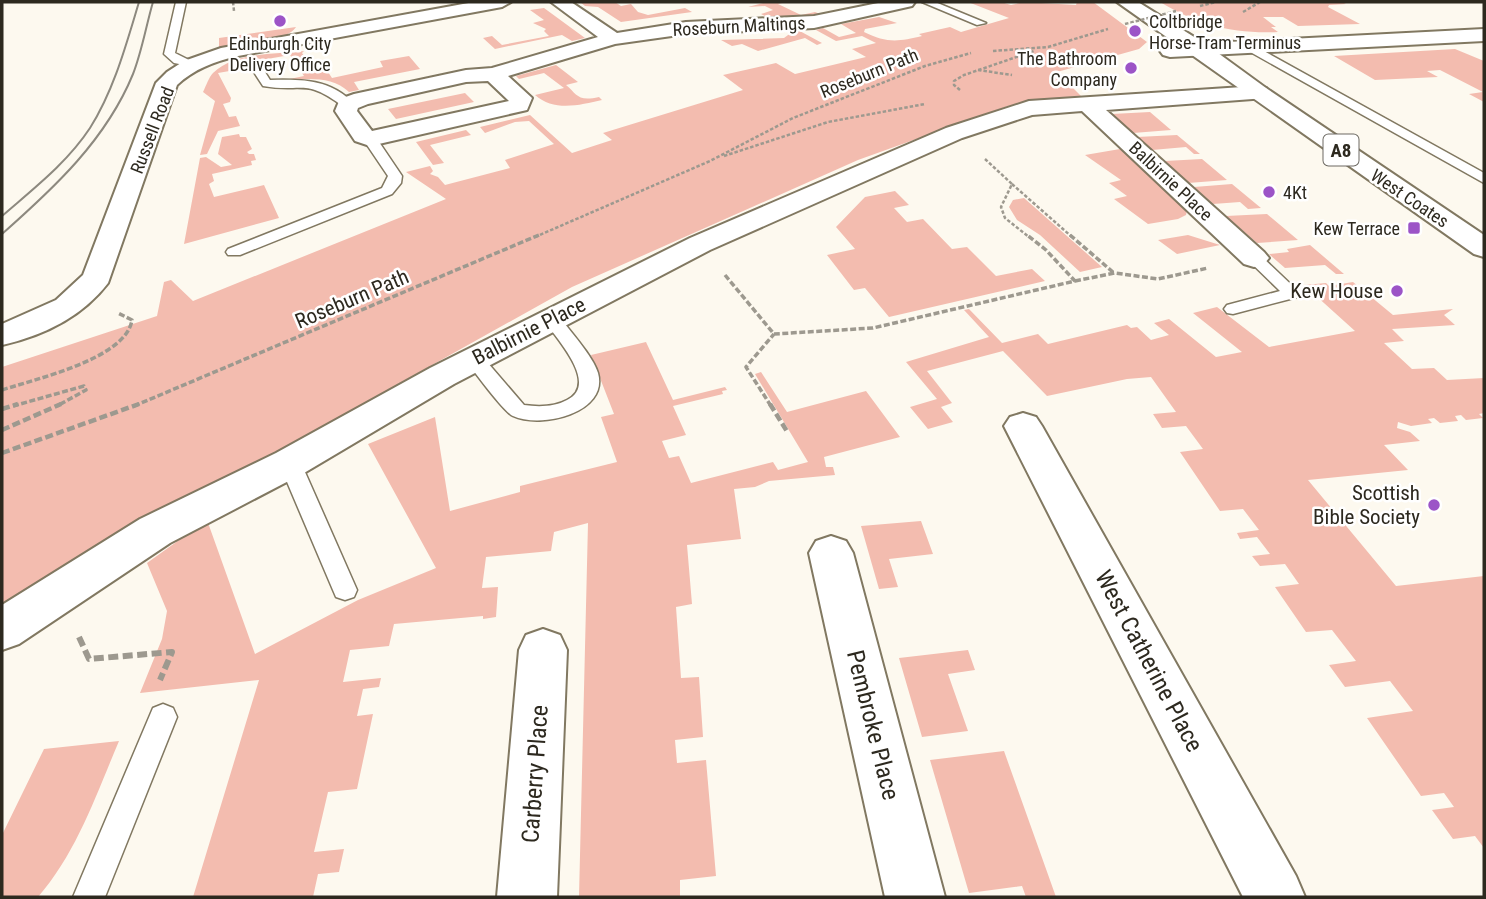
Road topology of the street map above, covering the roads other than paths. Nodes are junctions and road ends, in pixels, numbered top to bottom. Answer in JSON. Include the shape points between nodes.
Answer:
{"nodes":[{"id":1,"x":181,"y":2,"type":"edge"},
{"id":2,"x":560,"y":2,"type":"edge"},
{"id":3,"x":906,"y":2,"type":"edge"},
{"id":4,"x":927,"y":2,"type":"edge"},
{"id":5,"x":1126,"y":2,"type":"edge"},
{"id":6,"x":492,"y":3,"type":"edge"},
{"id":7,"x":981,"y":23,"type":"dead end"},
{"id":8,"x":1484,"y":35,"type":"edge"},
{"id":9,"x":613,"y":39,"type":"junction"},
{"id":10,"x":1249,"y":47,"type":"junction"},
{"id":11,"x":1200,"y":50,"type":"junction"},
{"id":12,"x":1170,"y":51,"type":"dead end"},
{"id":13,"x":254,"y":63,"type":"dead end"},
{"id":14,"x":191,"y":65,"type":"junction"},
{"id":15,"x":493,"y":74,"type":"junction"},
{"id":16,"x":1258,"y":93,"type":"junction"},
{"id":17,"x":348,"y":104,"type":"junction"},
{"id":18,"x":1087,"y":104,"type":"junction"},
{"id":19,"x":370,"y":139,"type":"junction"},
{"id":20,"x":1484,"y":179,"type":"edge"},
{"id":21,"x":1484,"y":248,"type":"edge"},
{"id":22,"x":234,"y":252,"type":"dead end"},
{"id":23,"x":1254,"y":258,"type":"joint"},
{"id":24,"x":1233,"y":309,"type":"dead end"},
{"id":25,"x":552,"y":318,"type":"junction"},
{"id":26,"x":2,"y":335,"type":"edge"},
{"id":27,"x":474,"y":359,"type":"junction"},
{"id":28,"x":1023,"y":426,"type":"dead end"},
{"id":29,"x":290,"y":463,"type":"junction"},
{"id":30,"x":831,"y":553,"type":"dead end"},
{"id":31,"x":345,"y":590,"type":"dead end"},
{"id":32,"x":2,"y":629,"type":"edge"},
{"id":33,"x":543,"y":650,"type":"dead end"},
{"id":34,"x":163,"y":717,"type":"road end"},
{"id":35,"x":89,"y":897,"type":"edge"},
{"id":36,"x":527,"y":897,"type":"edge"},
{"id":37,"x":915,"y":897,"type":"edge"},
{"id":38,"x":1275,"y":897,"type":"edge"}],
"edges":[{"from":1,"to":14,"type":"lane","via":[[169,54]]},
{"from":2,"to":9,"type":"street"},
{"from":3,"to":9,"type":"street","name":"Roseburn Maltings","via":[[814,22],[686,28]]},
{"from":4,"to":7,"type":"lane"},
{"from":5,"to":11,"type":"street","number":"A8"},
{"from":6,"to":14,"type":"street","name":"Russell Road","via":[[238,50]]},
{"from":8,"to":10,"type":"street"},
{"from":9,"to":15,"type":"street","name":"Roseburn Maltings"},
{"from":10,"to":11,"type":"street"},
{"from":10,"to":20,"type":"lane"},
{"from":11,"to":12,"type":"street"},
{"from":11,"to":16,"type":"street","name":"West Coates","number":"A8"},
{"from":13,"to":17,"type":"lane","via":[[267,85],[313,83]]},
{"from":14,"to":26,"type":"street","name":"Russell Road","via":[[167,83],[97,277],[60,311]]},
{"from":15,"to":17,"type":"street","name":"Roseburn Maltings","via":[[466,76]]},
{"from":15,"to":19,"type":"street","via":[[521,98],[519,105]]},
{"from":16,"to":18,"type":"street","name":"Balbirnie Place"},
{"from":16,"to":21,"type":"street","name":"West Coates","number":"A8"},
{"from":17,"to":19,"type":"street","via":[[346,111]]},
{"from":18,"to":23,"type":"street","name":"Balbirnie Place"},
{"from":18,"to":25,"type":"street","name":"Balbirnie Place","via":[[1017,110],[954,133],[700,244]]},
{"from":19,"to":22,"type":"lane","via":[[395,176],[387,191]]},
{"from":23,"to":24,"type":"lane","via":[[1292,293]]},
{"from":25,"to":27,"type":"street","name":"Balbirnie Place"},
{"from":25,"to":27,"type":"lane","via":[[591,380],[586,395],[567,409],[543,415],[518,411]]},
{"from":27,"to":29,"type":"street","name":"Balbirnie Place"},
{"from":28,"to":38,"type":"street","name":"West Catherine Place"},
{"from":29,"to":31,"type":"lane"},
{"from":29,"to":32,"type":"street","name":"Balbirnie Place","via":[[155,531]]},
{"from":30,"to":37,"type":"street","name":"Pembroke Place"},
{"from":33,"to":36,"type":"street","name":"Carberry Place"},
{"from":34,"to":35,"type":"lane"}]}
